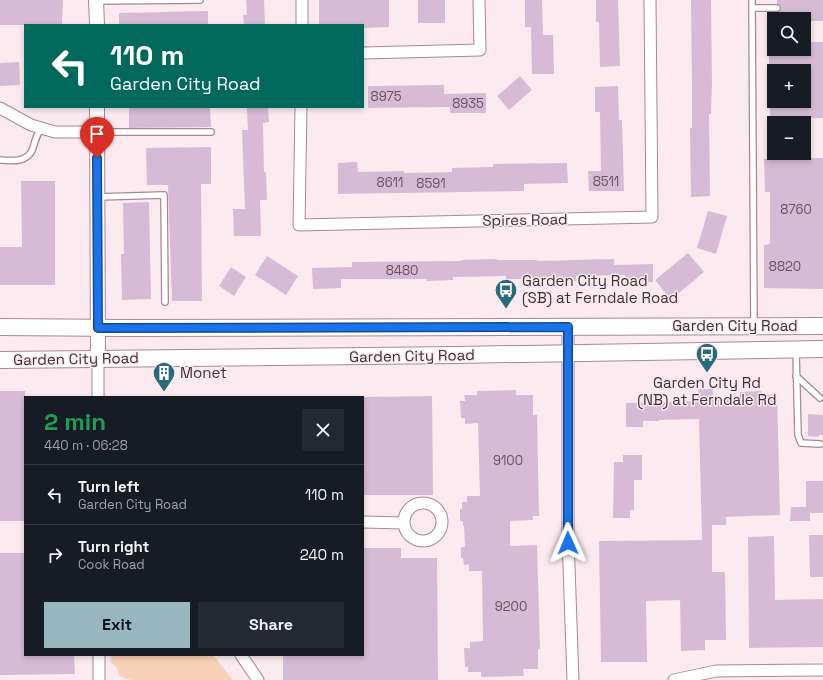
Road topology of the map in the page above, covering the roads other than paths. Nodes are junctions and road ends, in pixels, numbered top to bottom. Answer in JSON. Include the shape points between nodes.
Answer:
{"nodes":[{"id":1,"x":200,"y":0,"type":"edge"},
{"id":2,"x":302,"y":0,"type":"edge"},
{"id":3,"x":479,"y":0,"type":"edge"},
{"id":4,"x":650,"y":0,"type":"edge"},
{"id":5,"x":752,"y":0,"type":"edge"},
{"id":6,"x":96,"y":1,"type":"edge"},
{"id":7,"x":752,"y":8,"type":"junction"},
{"id":8,"x":777,"y":8,"type":"dead end"},
{"id":9,"x":96,"y":24,"type":"edge"},
{"id":10,"x":302,"y":24,"type":"edge"},
{"id":11,"x":364,"y":53,"type":"edge"},
{"id":12,"x":0,"y":108,"type":"edge"},
{"id":13,"x":97,"y":108,"type":"edge"},
{"id":14,"x":301,"y":108,"type":"edge"},
{"id":15,"x":42,"y":128,"type":"junction"},
{"id":16,"x":96,"y":132,"type":"junction"},
{"id":17,"x":212,"y":132,"type":"dead end"},
{"id":18,"x":0,"y":160,"type":"edge"},
{"id":19,"x":97,"y":197,"type":"junction"},
{"id":20,"x":165,"y":302,"type":"dead end"},
{"id":21,"x":0,"y":326,"type":"edge"},
{"id":22,"x":754,"y":326,"type":"junction"},
{"id":23,"x":823,"y":326,"type":"edge"},
{"id":24,"x":568,"y":327,"type":"junction"},
{"id":25,"x":98,"y":328,"type":"junction"},
{"id":26,"x":796,"y":349,"type":"junction"},
{"id":27,"x":823,"y":349,"type":"edge"},
{"id":28,"x":567,"y":353,"type":"junction"},
{"id":29,"x":98,"y":359,"type":"junction"},
{"id":30,"x":0,"y":360,"type":"edge"},
{"id":31,"x":796,"y":376,"type":"junction"},
{"id":32,"x":98,"y":396,"type":"edge"},
{"id":33,"x":820,"y":398,"type":"dead end"},
{"id":34,"x":820,"y":444,"type":"dead end"},
{"id":35,"x":364,"y":522,"type":"edge"},
{"id":36,"x":404,"y":523,"type":"dead end"},
{"id":37,"x":99,"y":656,"type":"edge"},
{"id":38,"x":242,"y":656,"type":"edge"},
{"id":39,"x":823,"y":670,"type":"edge"},
{"id":40,"x":99,"y":680,"type":"edge"},
{"id":41,"x":258,"y":680,"type":"edge"},
{"id":42,"x":573,"y":680,"type":"edge"},
{"id":43,"x":674,"y":680,"type":"edge"}],
"edges":[{"from":1,"to":6,"type":"lane"},
{"from":2,"to":10,"type":"street"},
{"from":3,"to":11,"type":"street","via":[[480,50]]},
{"from":4,"to":14,"type":"street","name":"Spires Road","via":[[652,217],[299,225]]},
{"from":5,"to":7,"type":"lane"},
{"from":6,"to":9,"type":"street"},
{"from":7,"to":8,"type":"lane"},
{"from":7,"to":22,"type":"lane"},
{"from":12,"to":15,"type":"street","via":[[31,125]]},
{"from":13,"to":16,"type":"street"},
{"from":15,"to":16,"type":"street","via":[[55,132]]},
{"from":15,"to":18,"type":"lane","via":[[36,135],[33,150],[23,160]]},
{"from":16,"to":17,"type":"lane"},
{"from":16,"to":19,"type":"street"},
{"from":19,"to":20,"type":"lane","via":[[164,196]]},
{"from":19,"to":25,"type":"street"},
{"from":21,"to":25,"type":"main road","name":"Garden City Road"},
{"from":22,"to":23,"type":"main road","name":"Garden City Road"},
{"from":22,"to":24,"type":"main road","name":"Garden City Road"},
{"from":24,"to":25,"type":"main road","name":"Garden City Road"},
{"from":24,"to":28,"type":"street"},
{"from":25,"to":29,"type":"street"},
{"from":26,"to":27,"type":"main road","name":"Garden City Road"},
{"from":26,"to":28,"type":"main road","name":"Garden City Road"},
{"from":26,"to":31,"type":"lane"},
{"from":28,"to":29,"type":"main road","name":"Garden City Road"},
{"from":28,"to":42,"type":"street","via":[[568,543]]},
{"from":29,"to":30,"type":"main road","name":"Garden City Road"},
{"from":29,"to":32,"type":"street"},
{"from":31,"to":33,"type":"lane"},
{"from":31,"to":34,"type":"lane","via":[[798,435],[801,443]]},
{"from":35,"to":36,"type":"street"},
{"from":37,"to":40,"type":"street"},
{"from":38,"to":41,"type":"street"},
{"from":39,"to":43,"type":"street","via":[[716,671]]}]}
